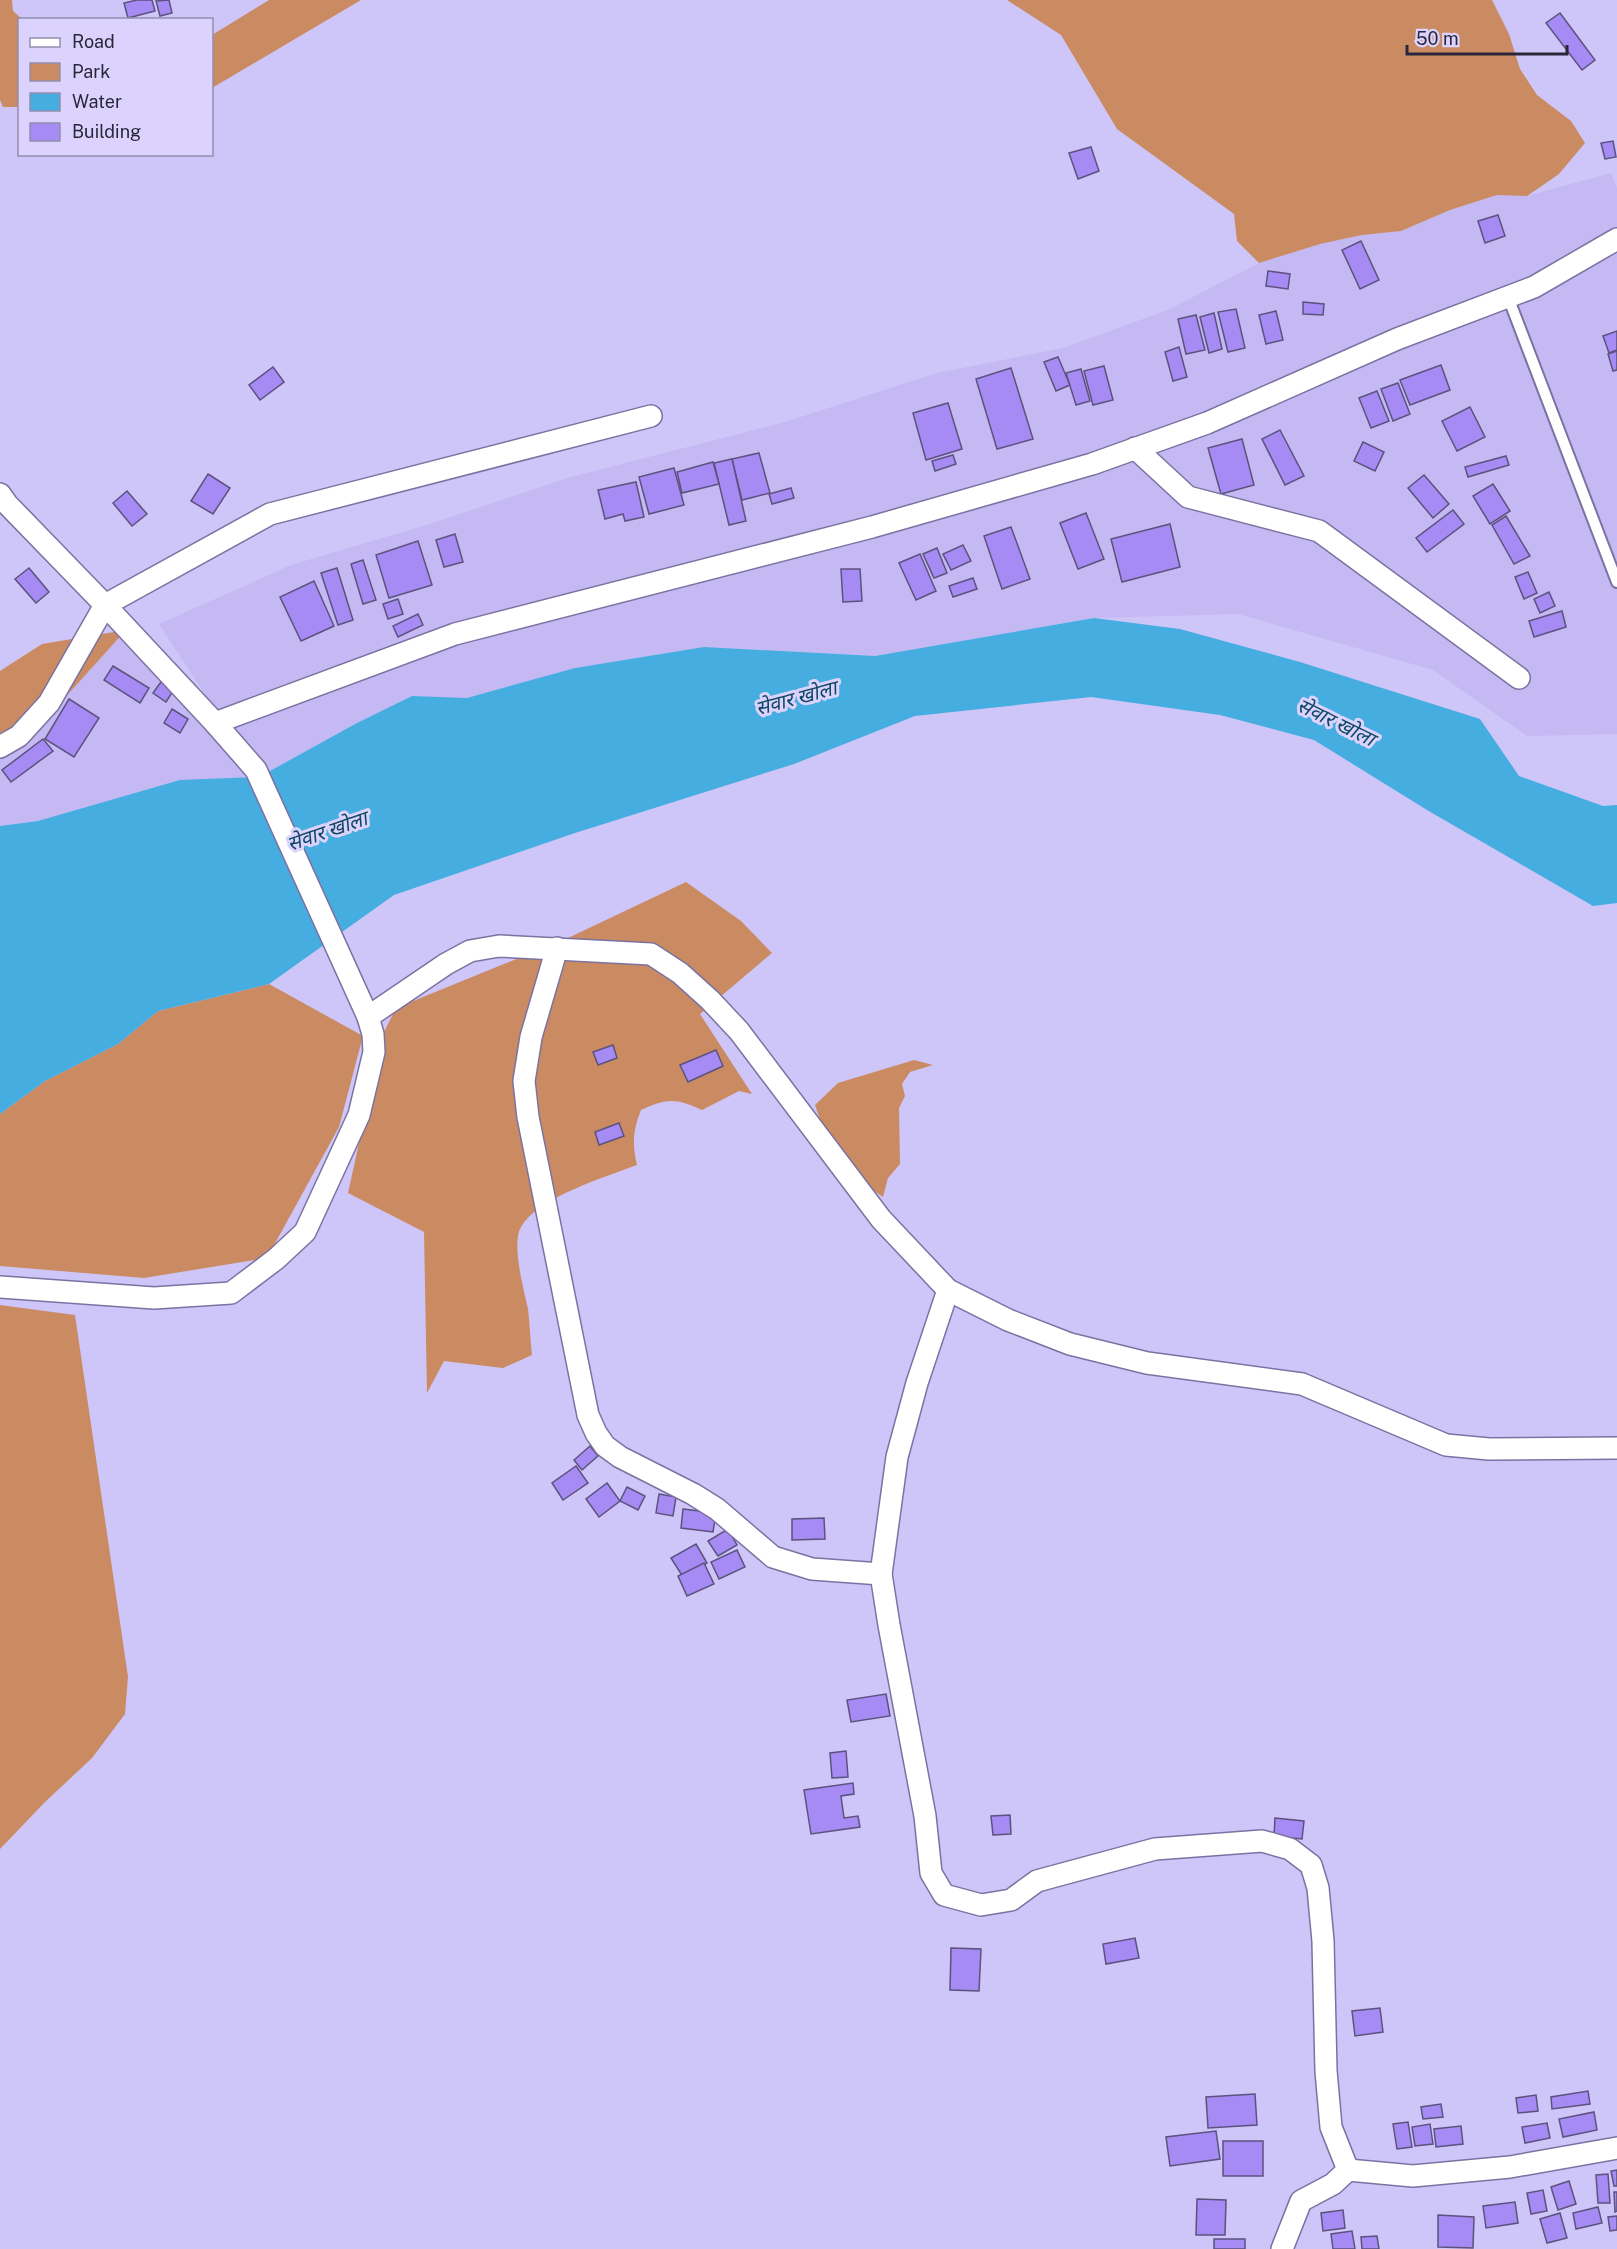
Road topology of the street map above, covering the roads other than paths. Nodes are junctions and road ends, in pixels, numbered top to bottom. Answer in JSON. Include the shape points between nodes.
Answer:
{"nodes":[{"id":1,"x":1617,"y":240,"type":"edge"},
{"id":2,"x":1508,"y":297,"type":"junction"},
{"id":3,"x":651,"y":417,"type":"dead end"},
{"id":4,"x":1135,"y":448,"type":"junction"},
{"id":5,"x":0,"y":494,"type":"edge"},
{"id":6,"x":1617,"y":582,"type":"edge"},
{"id":7,"x":105,"y":605,"type":"junction"},
{"id":8,"x":1520,"y":678,"type":"dead end"},
{"id":9,"x":215,"y":723,"type":"junction"},
{"id":10,"x":0,"y":747,"type":"edge"},
{"id":11,"x":557,"y":948,"type":"junction"},
{"id":12,"x":368,"y":1017,"type":"junction"},
{"id":13,"x":0,"y":1287,"type":"edge"},
{"id":14,"x":948,"y":1290,"type":"junction"},
{"id":15,"x":1617,"y":1448,"type":"edge"},
{"id":16,"x":881,"y":1574,"type":"junction"},
{"id":17,"x":1617,"y":2148,"type":"edge"},
{"id":18,"x":1348,"y":2170,"type":"junction"},
{"id":19,"x":1282,"y":2249,"type":"edge"}],
"edges":[{"from":1,"to":2,"type":"street","via":[[1534,287]]},
{"from":2,"to":4,"type":"street","via":[[1397,339],[1207,423]]},
{"from":2,"to":6,"type":"lane"},
{"from":3,"to":7,"type":"street","via":[[270,514]]},
{"from":4,"to":8,"type":"street","via":[[1188,497],[1319,531]]},
{"from":4,"to":9,"type":"street","via":[[872,527],[455,634]]},
{"from":5,"to":7,"type":"street"},
{"from":7,"to":9,"type":"street"},
{"from":7,"to":10,"type":"street","via":[[49,703],[19,736]]},
{"from":9,"to":12,"type":"street","via":[[256,770]]},
{"from":11,"to":12,"type":"street","via":[[499,946],[470,951]]},
{"from":11,"to":14,"type":"street","via":[[651,954],[680,973],[739,1031],[881,1219]]},
{"from":11,"to":16,"type":"street","via":[[531,1037],[524,1081],[530,1129],[588,1415],[596,1433],[620,1457],[717,1509],[773,1557],[812,1569]]},
{"from":12,"to":13,"type":"street","via":[[374,1052],[359,1115],[305,1232],[231,1293],[154,1299]]},
{"from":14,"to":15,"type":"street","via":[[1008,1320],[1070,1344],[1148,1363],[1302,1384],[1446,1445],[1490,1449]]},
{"from":14,"to":16,"type":"street","via":[[897,1457]]},
{"from":16,"to":18,"type":"street","via":[[925,1816],[931,1873],[944,1895],[981,1905],[1011,1900],[1037,1881],[1155,1849],[1217,1843],[1262,1841],[1290,1849],[1311,1865],[1318,1888],[1323,1941],[1331,2127]]},
{"from":17,"to":18,"type":"street","via":[[1510,2166],[1413,2176]]},
{"from":18,"to":19,"type":"street","via":[[1334,2184],[1301,2201]]}]}
